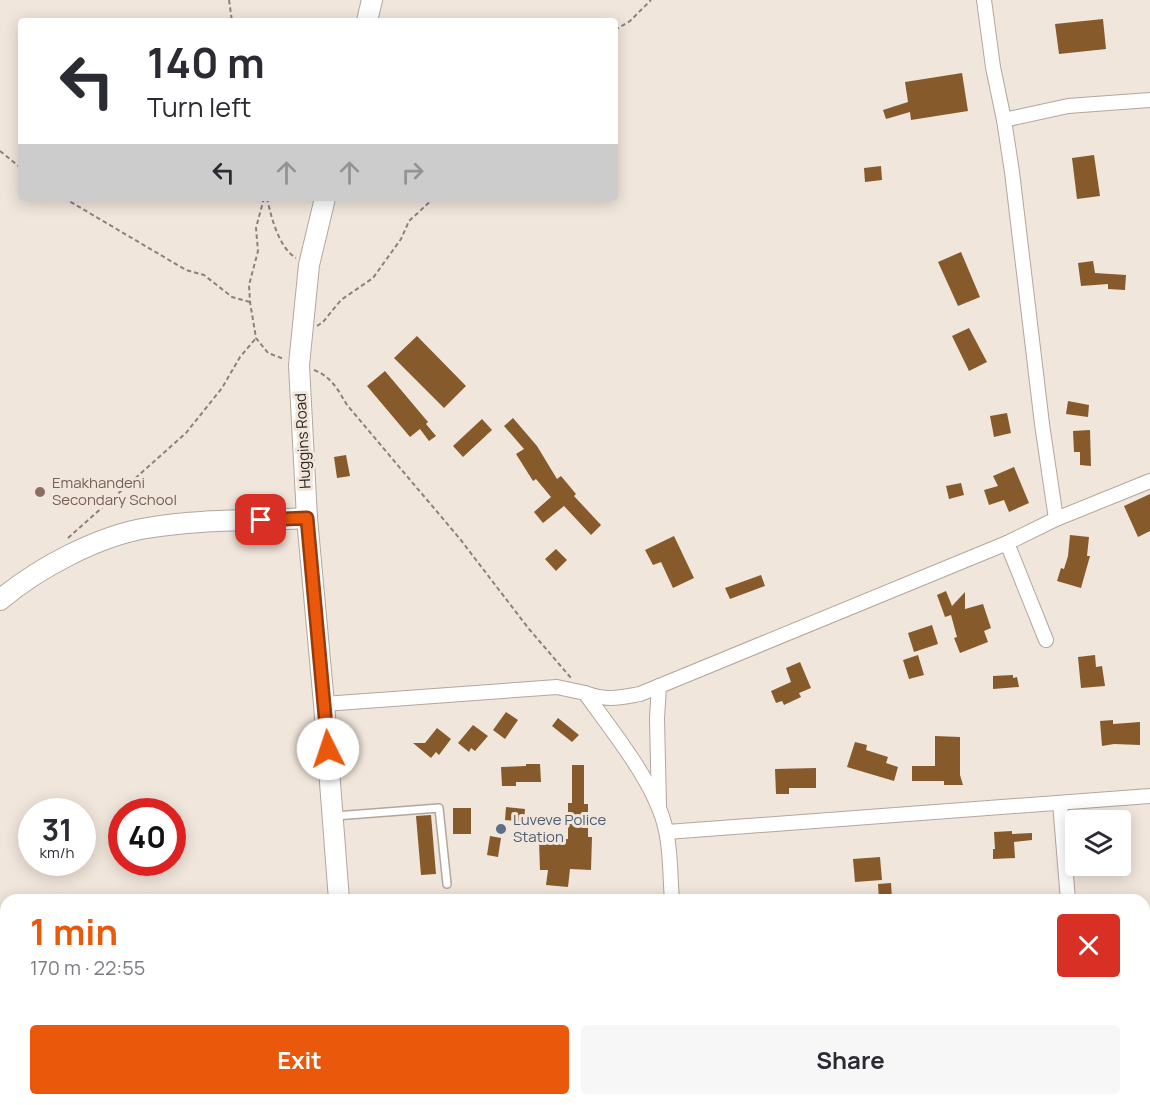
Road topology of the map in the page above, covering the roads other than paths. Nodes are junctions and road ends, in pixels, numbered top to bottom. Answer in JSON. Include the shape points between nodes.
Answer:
{"nodes":[{"id":1,"x":372,"y":0,"type":"edge"},
{"id":2,"x":984,"y":0,"type":"edge"},
{"id":3,"x":368,"y":18,"type":"edge"},
{"id":4,"x":1150,"y":100,"type":"edge"},
{"id":5,"x":1004,"y":120,"type":"junction"},
{"id":6,"x":324,"y":201,"type":"edge"},
{"id":7,"x":1150,"y":482,"type":"edge"},
{"id":8,"x":307,"y":518,"type":"junction"},
{"id":9,"x":1056,"y":519,"type":"junction"},
{"id":10,"x":1007,"y":543,"type":"junction"},
{"id":11,"x":0,"y":600,"type":"edge"},
{"id":12,"x":1046,"y":640,"type":"dead end"},
{"id":13,"x":659,"y":686,"type":"junction"},
{"id":14,"x":585,"y":693,"type":"junction"},
{"id":15,"x":324,"y":704,"type":"junction"},
{"id":16,"x":1150,"y":796,"type":"edge"},
{"id":17,"x":1060,"y":803,"type":"junction"},
{"id":18,"x":659,"y":806,"type":"junction"},
{"id":19,"x":333,"y":816,"type":"junction"},
{"id":20,"x":667,"y":832,"type":"junction"},
{"id":21,"x":447,"y":884,"type":"dead end"},
{"id":22,"x":339,"y":894,"type":"edge"},
{"id":23,"x":672,"y":894,"type":"edge"},
{"id":24,"x":1068,"y":894,"type":"edge"}],
"edges":[{"from":1,"to":3,"type":"street"},
{"from":2,"to":5,"type":"street"},
{"from":4,"to":5,"type":"street","via":[[1068,106]]},
{"from":5,"to":9,"type":"street"},
{"from":6,"to":8,"type":"street","name":"Huggins Road","via":[[309,265],[299,365]]},
{"from":7,"to":9,"type":"street"},
{"from":8,"to":11,"type":"street","via":[[144,528],[88,546],[51,565]]},
{"from":8,"to":15,"type":"street","name":"Huggins Road"},
{"from":9,"to":10,"type":"street"},
{"from":10,"to":12,"type":"street"},
{"from":10,"to":13,"type":"street"},
{"from":13,"to":14,"type":"street","via":[[612,699]]},
{"from":13,"to":18,"type":"street"},
{"from":14,"to":15,"type":"street","via":[[557,687]]},
{"from":14,"to":18,"type":"street"},
{"from":15,"to":19,"type":"street","name":"Huggins Road"},
{"from":16,"to":17,"type":"street"},
{"from":17,"to":20,"type":"street"},
{"from":17,"to":24,"type":"street"},
{"from":18,"to":20,"type":"street"},
{"from":19,"to":21,"type":"lane","via":[[439,808]]},
{"from":19,"to":22,"type":"street","name":"Huggins Road"},
{"from":20,"to":23,"type":"street"}]}
